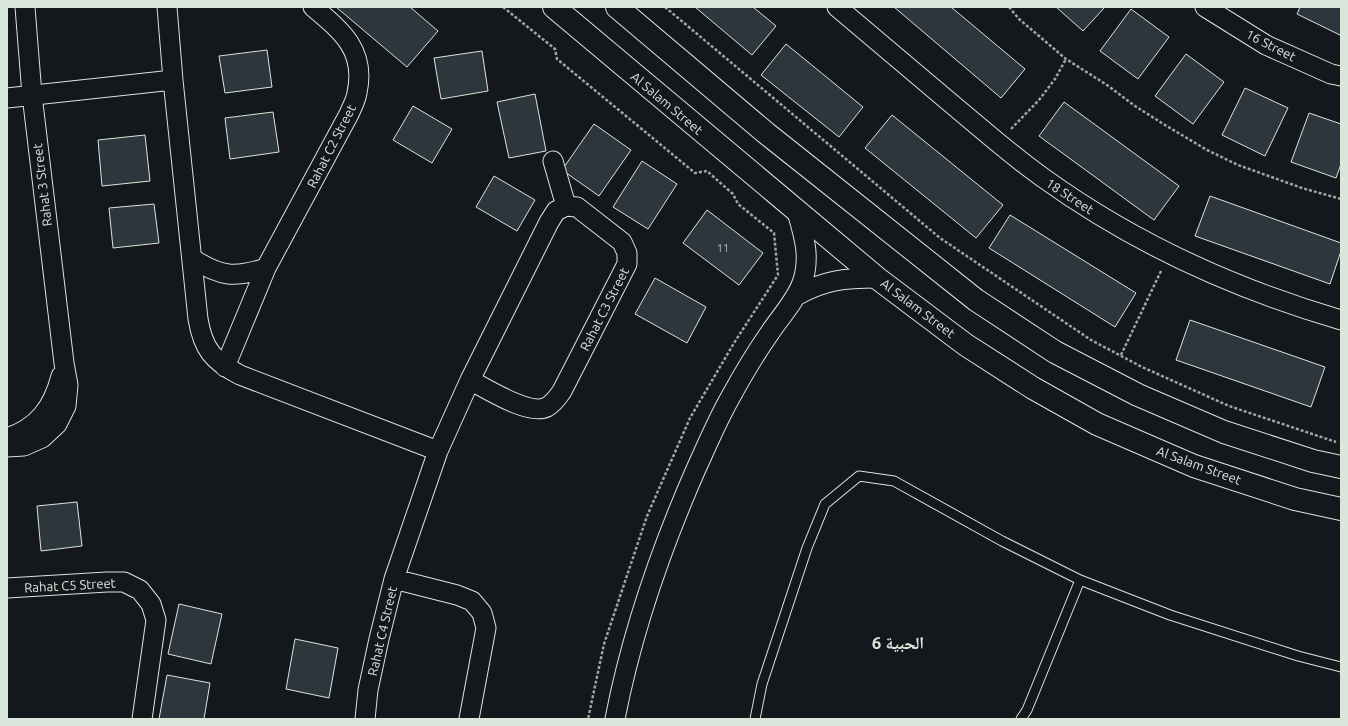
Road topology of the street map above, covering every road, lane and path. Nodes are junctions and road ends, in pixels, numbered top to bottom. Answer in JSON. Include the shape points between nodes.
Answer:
{"nodes":[{"id":1,"x":25,"y":7,"type":"edge"},
{"id":2,"x":167,"y":7,"type":"edge"},
{"id":3,"x":313,"y":7,"type":"edge"},
{"id":4,"x":503,"y":7,"type":"edge"},
{"id":5,"x":554,"y":7,"type":"edge"},
{"id":6,"x":617,"y":7,"type":"edge"},
{"id":7,"x":665,"y":7,"type":"edge"},
{"id":8,"x":837,"y":7,"type":"edge"},
{"id":9,"x":1009,"y":7,"type":"edge"},
{"id":10,"x":1205,"y":7,"type":"edge"},
{"id":11,"x":1066,"y":59,"type":"junction"},
{"id":12,"x":1341,"y":76,"type":"edge"},
{"id":13,"x":173,"y":80,"type":"junction"},
{"id":14,"x":32,"y":95,"type":"junction"},
{"id":15,"x":7,"y":98,"type":"edge"},
{"id":16,"x":997,"y":142,"type":"junction"},
{"id":17,"x":554,"y":161,"type":"dead end"},
{"id":18,"x":1341,"y":199,"type":"edge"},
{"id":19,"x":566,"y":206,"type":"junction"},
{"id":20,"x":797,"y":212,"type":"junction"},
{"id":21,"x":1169,"y":254,"type":"junction"},
{"id":22,"x":193,"y":259,"type":"junction"},
{"id":23,"x":266,"y":268,"type":"junction"},
{"id":24,"x":877,"y":278,"type":"junction"},
{"id":25,"x":796,"y":296,"type":"junction"},
{"id":26,"x":1341,"y":320,"type":"edge"},
{"id":27,"x":1121,"y":355,"type":"junction"},
{"id":28,"x":64,"y":363,"type":"junction"},
{"id":29,"x":225,"y":367,"type":"junction"},
{"id":30,"x":470,"y":380,"type":"junction"},
{"id":31,"x":7,"y":438,"type":"edge"},
{"id":32,"x":1341,"y":443,"type":"edge"},
{"id":33,"x":7,"y":447,"type":"edge"},
{"id":34,"x":438,"y":451,"type":"junction"},
{"id":35,"x":1341,"y":467,"type":"edge"},
{"id":36,"x":1341,"y":509,"type":"edge"},
{"id":37,"x":394,"y":579,"type":"junction"},
{"id":38,"x":1080,"y":580,"type":"junction"},
{"id":39,"x":7,"y":588,"type":"edge"},
{"id":40,"x":1341,"y":667,"type":"edge"},
{"id":41,"x":142,"y":719,"type":"edge"},
{"id":42,"x":365,"y":719,"type":"edge"},
{"id":43,"x":469,"y":719,"type":"edge"},
{"id":44,"x":588,"y":719,"type":"edge"},
{"id":45,"x":615,"y":719,"type":"edge"},
{"id":46,"x":755,"y":719,"type":"edge"},
{"id":47,"x":1021,"y":719,"type":"edge"}],
"edges":[{"from":1,"to":14,"type":"street","name":"Rahat 3 Street"},
{"from":2,"to":13,"type":"street"},
{"from":3,"to":23,"type":"street","name":"Rahat C2 Street","via":[[345,36],[356,54],[360,74],[357,95]]},
{"from":4,"to":44,"type":"path","via":[[555,49],[557,59],[695,173],[707,171],[733,194],[738,204],[774,233],[778,275],[690,418],[647,516],[604,644]]},
{"from":5,"to":20,"type":"street","name":"Al Salam Street"},
{"from":6,"to":35,"type":"street","via":[[766,133],[976,300],[1055,352],[1138,395],[1224,432],[1313,461]]},
{"from":7,"to":27,"type":"path","via":[[940,238],[1091,340]]},
{"from":8,"to":16,"type":"street","name":"18 Street"},
{"from":9,"to":11,"type":"path"},
{"from":10,"to":12,"type":"street","name":"16 Street","via":[[1266,45],[1330,74]]},
{"from":11,"to":16,"type":"path","via":[[1039,100]]},
{"from":11,"to":18,"type":"path","via":[[1135,106],[1207,150],[1238,165]]},
{"from":13,"to":14,"type":"street"},
{"from":13,"to":22,"type":"street"},
{"from":14,"to":15,"type":"street"},
{"from":14,"to":28,"type":"street","name":"Rahat 3 Street"},
{"from":16,"to":21,"type":"street","name":"18 Street","via":[[1042,177],[1104,218]]},
{"from":17,"to":19,"type":"street"},
{"from":19,"to":30,"type":"street","via":[[556,211],[549,222]]},
{"from":19,"to":30,"type":"street","name":"Rahat C3 Street","via":[[577,207],[622,242],[627,253],[627,264],[562,391],[556,401],[547,408],[536,410],[524,407]]},
{"from":20,"to":24,"type":"street","name":"Al Salam Street"},
{"from":20,"to":25,"type":"street","via":[[805,240],[806,255],[804,276]]},
{"from":21,"to":26,"type":"street","name":"18 Street","via":[[1237,285]]},
{"from":21,"to":27,"type":"path"},
{"from":22,"to":23,"type":"street","via":[[215,271],[227,274],[240,275]]},
{"from":22,"to":29,"type":"street","via":[[201,333],[214,358]]},
{"from":23,"to":29,"type":"street","name":"Rahat C2 Street"},
{"from":24,"to":25,"type":"street","via":[[837,279],[809,288]]},
{"from":24,"to":36,"type":"street","name":"Al Salam Street","via":[[966,345],[1033,388],[1097,424],[1194,466],[1295,499]]},
{"from":25,"to":45,"type":"street","via":[[769,333],[730,398],[678,510],[661,553],[632,643]]},
{"from":27,"to":32,"type":"path","via":[[1229,406]]},
{"from":28,"to":31,"type":"street","name":"Rahat 3 Street","via":[[52,402],[43,415],[17,435]]},
{"from":28,"to":33,"type":"street","name":"Rahat 3 Street","via":[[68,385],[66,406],[57,424],[42,438],[24,446]]},
{"from":29,"to":34,"type":"street"},
{"from":30,"to":34,"type":"street"},
{"from":34,"to":37,"type":"street"},
{"from":37,"to":42,"type":"street","name":"Rahat C4 Street","via":[[368,690]]},
{"from":37,"to":43,"type":"street","name":"Rahat C4 Street","via":[[457,595],[472,601],[482,613],[486,628]]},
{"from":38,"to":40,"type":"lane","via":[[1170,615]]},
{"from":38,"to":46,"type":"lane","via":[[894,481],[858,476],[825,504],[807,548],[762,684]]},
{"from":38,"to":47,"type":"lane","via":[[1027,710]]},
{"from":39,"to":41,"type":"street","name":"Rahat C5 Street","via":[[124,582],[140,590],[151,604],[156,620]]}]}
